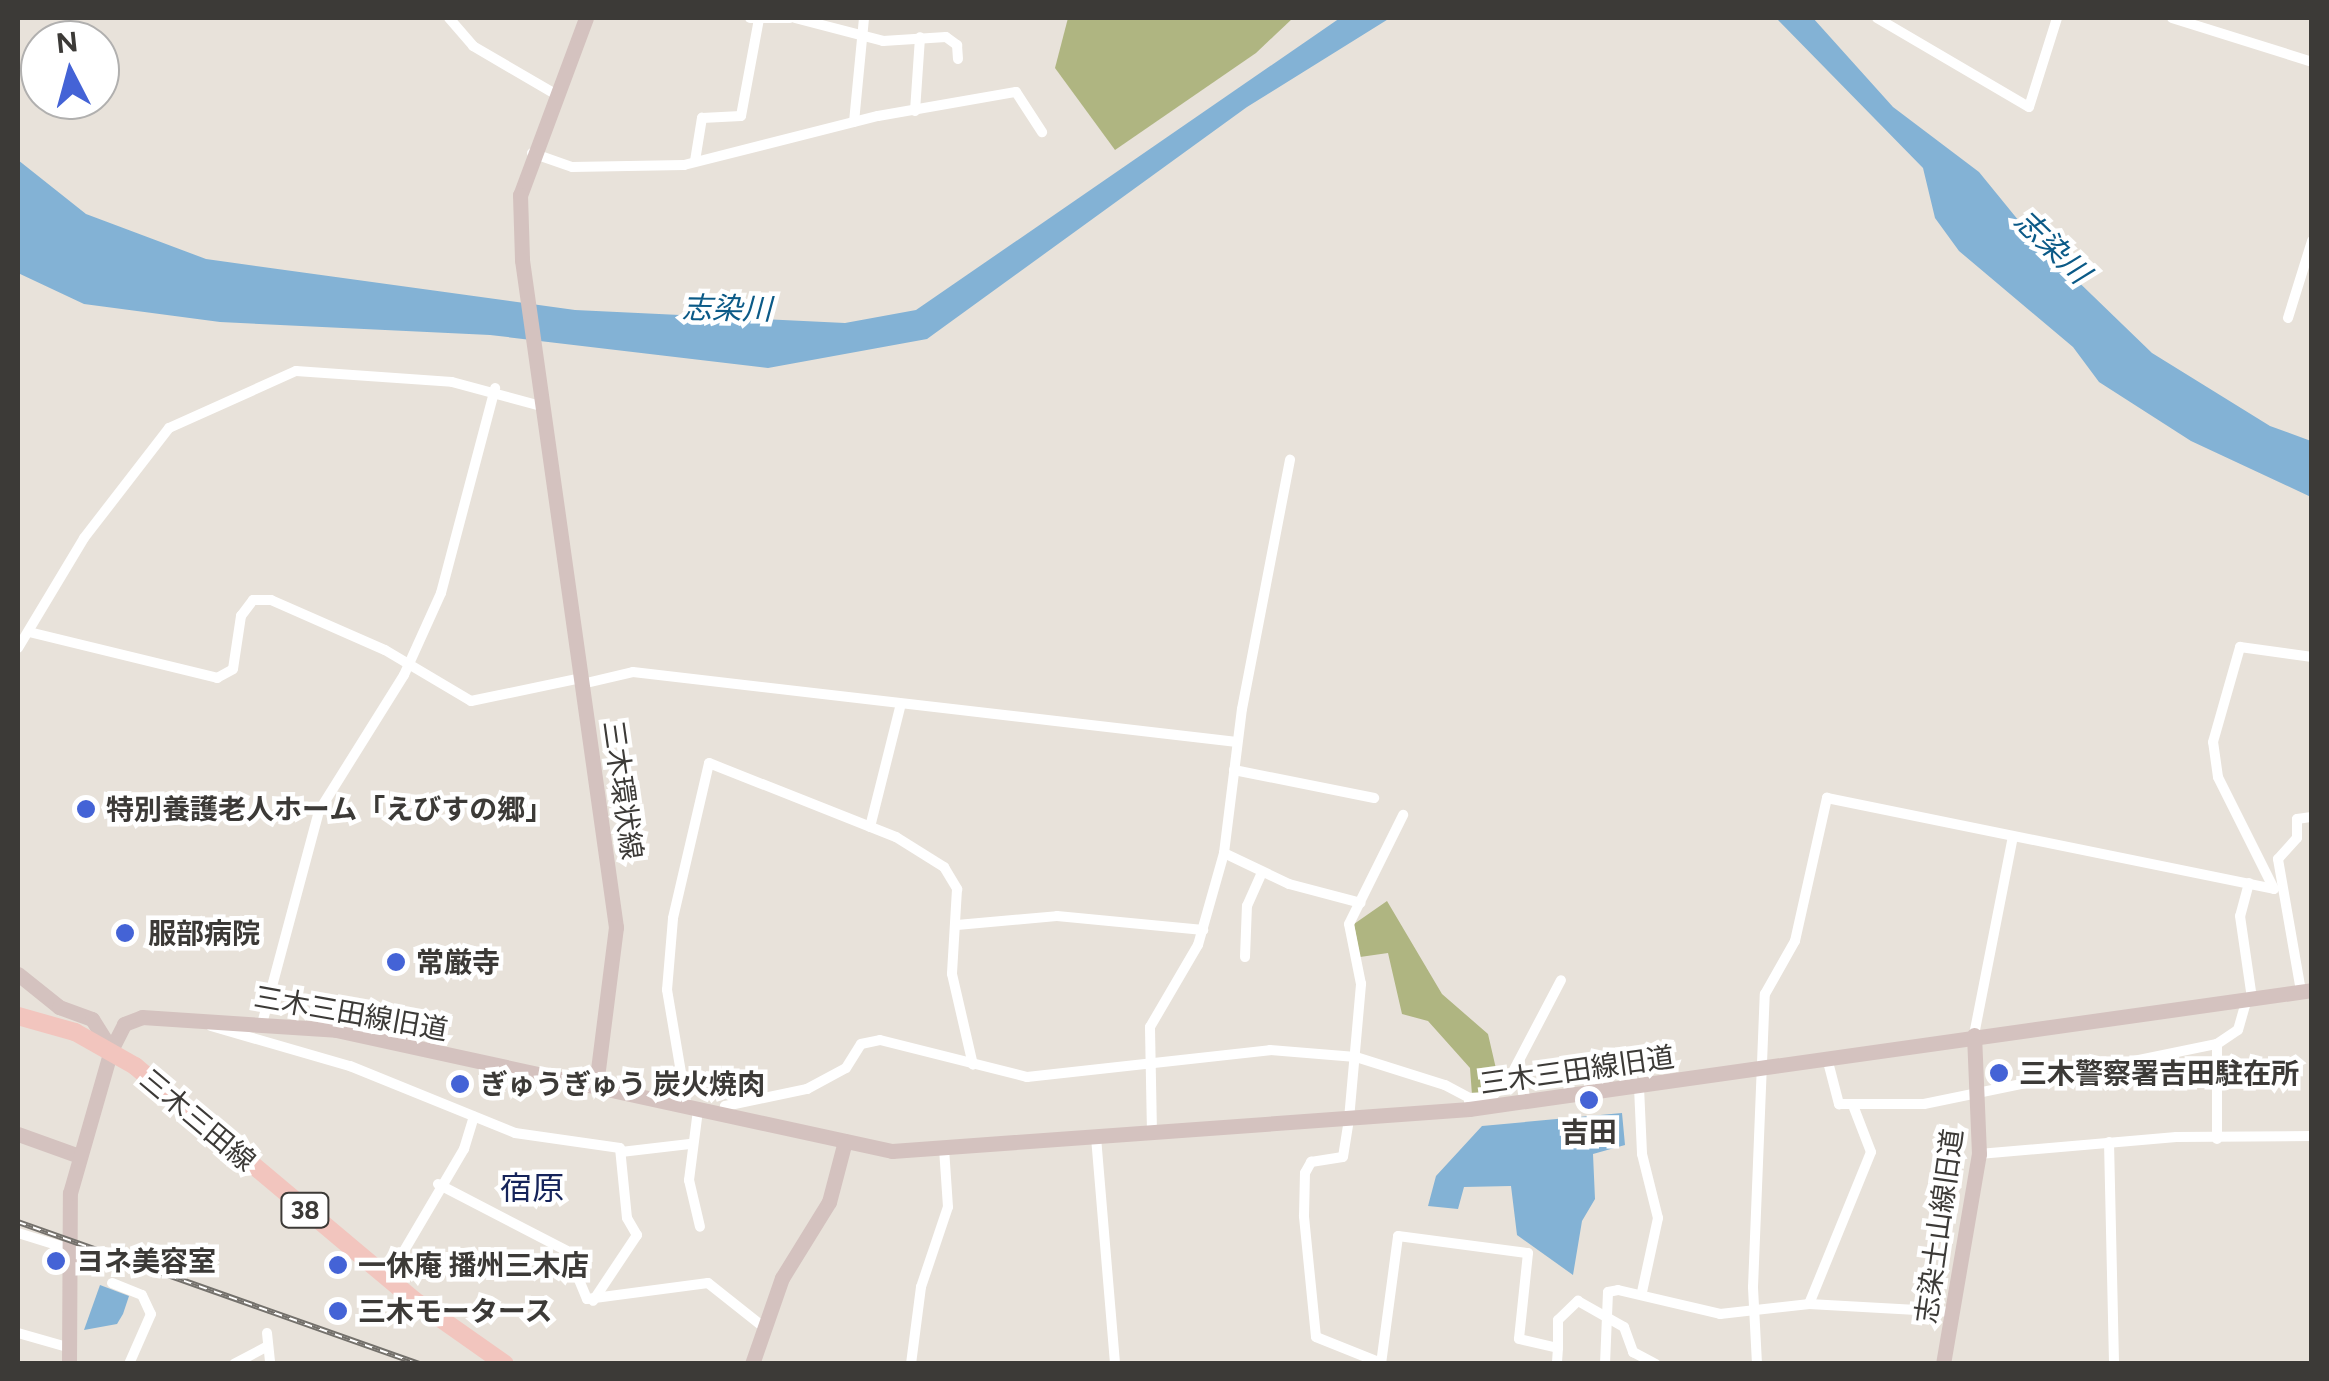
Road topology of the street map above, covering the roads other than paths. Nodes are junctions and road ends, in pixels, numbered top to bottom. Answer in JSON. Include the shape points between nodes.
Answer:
{"nodes":[{"id":1,"x":449,"y":18,"type":"edge"},
{"id":2,"x":586,"y":18,"type":"edge"},
{"id":3,"x":750,"y":18,"type":"edge"},
{"id":4,"x":793,"y":18,"type":"edge"},
{"id":5,"x":864,"y":18,"type":"edge"},
{"id":6,"x":1878,"y":18,"type":"edge"},
{"id":7,"x":2056,"y":18,"type":"edge"},
{"id":8,"x":2172,"y":18,"type":"edge"},
{"id":9,"x":759,"y":19,"type":"edge"},
{"id":10,"x":859,"y":36,"type":"junction"},
{"id":11,"x":920,"y":36,"type":"junction"},
{"id":12,"x":958,"y":60,"type":"dead end"},
{"id":13,"x":2312,"y":62,"type":"edge"},
{"id":14,"x":555,"y":94,"type":"junction"},
{"id":15,"x":915,"y":111,"type":"junction"},
{"id":16,"x":854,"y":122,"type":"junction"},
{"id":17,"x":1042,"y":132,"type":"dead end"},
{"id":18,"x":531,"y":152,"type":"junction"},
{"id":19,"x":695,"y":161,"type":"junction"},
{"id":20,"x":2312,"y":241,"type":"edge"},
{"id":21,"x":2288,"y":318,"type":"dead end"},
{"id":22,"x":495,"y":388,"type":"junction"},
{"id":23,"x":541,"y":406,"type":"junction"},
{"id":24,"x":1290,"y":460,"type":"dead end"},
{"id":25,"x":29,"y":632,"type":"junction"},
{"id":26,"x":18,"y":648,"type":"edge"},
{"id":27,"x":2312,"y":657,"type":"edge"},
{"id":28,"x":408,"y":668,"type":"junction"},
{"id":29,"x":582,"y":681,"type":"junction"},
{"id":30,"x":901,"y":704,"type":"junction"},
{"id":31,"x":1236,"y":742,"type":"junction"},
{"id":32,"x":1234,"y":770,"type":"junction"},
{"id":33,"x":1374,"y":798,"type":"dead end"},
{"id":34,"x":1403,"y":815,"type":"dead end"},
{"id":35,"x":2312,"y":817,"type":"edge"},
{"id":36,"x":870,"y":827,"type":"junction"},
{"id":37,"x":2013,"y":837,"type":"junction"},
{"id":38,"x":1224,"y":854,"type":"junction"},
{"id":39,"x":1262,"y":872,"type":"junction"},
{"id":40,"x":2250,"y":883,"type":"junction"},
{"id":41,"x":2274,"y":888,"type":"junction"},
{"id":42,"x":2289,"y":889,"type":"junction"},
{"id":43,"x":1361,"y":903,"type":"junction"},
{"id":44,"x":957,"y":926,"type":"junction"},
{"id":45,"x":1202,"y":930,"type":"junction"},
{"id":46,"x":1245,"y":957,"type":"dead end"},
{"id":47,"x":18,"y":974,"type":"edge"},
{"id":48,"x":1562,"y":980,"type":"dead end"},
{"id":49,"x":2306,"y":990,"type":"edge"},
{"id":50,"x":2250,"y":999,"type":"junction"},
{"id":51,"x":18,"y":1016,"type":"edge"},
{"id":52,"x":207,"y":1017,"type":"junction"},
{"id":53,"x":263,"y":1020,"type":"junction"},
{"id":54,"x":1974,"y":1035,"type":"junction"},
{"id":55,"x":2217,"y":1044,"type":"junction"},
{"id":56,"x":111,"y":1050,"type":"junction"},
{"id":57,"x":1356,"y":1057,"type":"junction"},
{"id":58,"x":1827,"y":1058,"type":"junction"},
{"id":59,"x":1147,"y":1060,"type":"junction"},
{"id":60,"x":973,"y":1065,"type":"junction"},
{"id":61,"x":1757,"y":1070,"type":"junction"},
{"id":62,"x":596,"y":1085,"type":"junction"},
{"id":63,"x":1639,"y":1087,"type":"junction"},
{"id":64,"x":1980,"y":1093,"type":"junction"},
{"id":65,"x":1469,"y":1104,"type":"junction"},
{"id":66,"x":1854,"y":1108,"type":"junction"},
{"id":67,"x":693,"y":1109,"type":"junction"},
{"id":68,"x":723,"y":1114,"type":"junction"},
{"id":69,"x":474,"y":1117,"type":"junction"},
{"id":70,"x":1349,"y":1119,"type":"junction"},
{"id":71,"x":1152,"y":1133,"type":"junction"},
{"id":72,"x":18,"y":1134,"type":"edge"},
{"id":73,"x":2312,"y":1136,"type":"edge"},
{"id":74,"x":1096,"y":1137,"type":"junction"},
{"id":75,"x":2217,"y":1139,"type":"junction"},
{"id":76,"x":846,"y":1140,"type":"junction"},
{"id":77,"x":2110,"y":1142,"type":"junction"},
{"id":78,"x":690,"y":1144,"type":"junction"},
{"id":79,"x":944,"y":1149,"type":"junction"},
{"id":80,"x":621,"y":1152,"type":"junction"},
{"id":81,"x":1979,"y":1154,"type":"junction"},
{"id":82,"x":79,"y":1156,"type":"junction"},
{"id":83,"x":438,"y":1184,"type":"junction"},
{"id":84,"x":700,"y":1227,"type":"dead end"},
{"id":85,"x":18,"y":1234,"type":"edge"},
{"id":86,"x":70,"y":1249,"type":"junction"},
{"id":87,"x":388,"y":1278,"type":"junction"},
{"id":88,"x":112,"y":1283,"type":"dead end"},
{"id":89,"x":1642,"y":1292,"type":"junction"},
{"id":90,"x":593,"y":1301,"type":"junction"},
{"id":91,"x":1810,"y":1304,"type":"junction"},
{"id":92,"x":1754,"y":1310,"type":"junction"},
{"id":93,"x":1953,"y":1312,"type":"junction"},
{"id":94,"x":1610,"y":1323,"type":"junction"},
{"id":95,"x":761,"y":1324,"type":"junction"},
{"id":96,"x":18,"y":1332,"type":"edge"},
{"id":97,"x":268,"y":1333,"type":"dead end"},
{"id":98,"x":268,"y":1346,"type":"junction"},
{"id":99,"x":1558,"y":1348,"type":"junction"},
{"id":100,"x":68,"y":1355,"type":"edge"},
{"id":101,"x":504,"y":1363,"type":"edge"},
{"id":102,"x":1381,"y":1363,"type":"edge"},
{"id":103,"x":129,"y":1364,"type":"edge"},
{"id":104,"x":234,"y":1364,"type":"edge"},
{"id":105,"x":270,"y":1364,"type":"edge"},
{"id":106,"x":752,"y":1364,"type":"edge"},
{"id":107,"x":912,"y":1364,"type":"edge"},
{"id":108,"x":1115,"y":1364,"type":"edge"},
{"id":109,"x":1557,"y":1364,"type":"edge"},
{"id":110,"x":1605,"y":1364,"type":"edge"},
{"id":111,"x":1656,"y":1364,"type":"edge"},
{"id":112,"x":1758,"y":1364,"type":"edge"},
{"id":113,"x":1944,"y":1364,"type":"edge"},
{"id":114,"x":2114,"y":1364,"type":"edge"}],
"edges":[{"from":1,"to":14,"type":"street","via":[[493,60]]},
{"from":2,"to":14,"type":"street","name":"三木環状線"},
{"from":3,"to":9,"type":"street"},
{"from":4,"to":9,"type":"street"},
{"from":4,"to":10,"type":"street"},
{"from":5,"to":10,"type":"street"},
{"from":6,"to":7,"type":"street","via":[[2029,107]]},
{"from":8,"to":13,"type":"street"},
{"from":9,"to":19,"type":"street","via":[[741,116],[702,118]]},
{"from":10,"to":11,"type":"street"},
{"from":10,"to":16,"type":"street"},
{"from":11,"to":12,"type":"street","via":[[952,40]]},
{"from":11,"to":15,"type":"street"},
{"from":14,"to":18,"type":"street","name":"三木環状線"},
{"from":15,"to":16,"type":"street"},
{"from":15,"to":17,"type":"street","via":[[1016,92]]},
{"from":16,"to":19,"type":"street"},
{"from":18,"to":19,"type":"street","via":[[590,168]]},
{"from":18,"to":23,"type":"street","name":"三木環状線","via":[[520,195]]},
{"from":20,"to":21,"type":"street"},
{"from":22,"to":23,"type":"street"},
{"from":22,"to":25,"type":"street","via":[[296,371],[169,428],[84,538]]},
{"from":22,"to":28,"type":"street","via":[[459,540]]},
{"from":23,"to":29,"type":"street","name":"三木環状線"},
{"from":24,"to":31,"type":"street"},
{"from":25,"to":26,"type":"street"},
{"from":25,"to":28,"type":"street","via":[[217,678],[233,668],[241,616],[253,600],[271,600]]},
{"from":27,"to":41,"type":"street","via":[[2240,647],[2212,742],[2218,777]]},
{"from":28,"to":29,"type":"street","via":[[471,701]]},
{"from":28,"to":53,"type":"street","via":[[319,811]]},
{"from":29,"to":30,"type":"street","via":[[633,672]]},
{"from":29,"to":62,"type":"street","name":"三木環状線","via":[[616,928]]},
{"from":30,"to":31,"type":"street"},
{"from":30,"to":36,"type":"street"},
{"from":31,"to":32,"type":"street"},
{"from":32,"to":33,"type":"street"},
{"from":32,"to":38,"type":"street"},
{"from":34,"to":43,"type":"street"},
{"from":35,"to":42,"type":"street","via":[[2297,819],[2297,838],[2278,859]]},
{"from":36,"to":44,"type":"street","via":[[944,867],[957,889]]},
{"from":36,"to":67,"type":"street","via":[[709,764],[673,918],[667,990]]},
{"from":37,"to":40,"type":"street"},
{"from":37,"to":54,"type":"street"},
{"from":37,"to":61,"type":"street","via":[[1826,798],[1796,941],[1765,994]]},
{"from":38,"to":39,"type":"street"},
{"from":38,"to":45,"type":"street"},
{"from":39,"to":43,"type":"street"},
{"from":39,"to":46,"type":"street","via":[[1247,906]]},
{"from":40,"to":41,"type":"street"},
{"from":40,"to":50,"type":"street","via":[[2240,916]]},
{"from":41,"to":42,"type":"street"},
{"from":42,"to":49,"type":"street"},
{"from":43,"to":57,"type":"street","via":[[1347,930],[1361,984]]},
{"from":44,"to":45,"type":"street","via":[[1057,916]]},
{"from":44,"to":60,"type":"street","via":[[952,974]]},
{"from":45,"to":59,"type":"street","via":[[1150,1027]]},
{"from":47,"to":56,"type":"street","via":[[59,1008],[92,1018]]},
{"from":48,"to":65,"type":"street","via":[[1507,1083]]},
{"from":49,"to":50,"type":"street","name":"三木三田線旧道"},
{"from":50,"to":54,"type":"street","name":"三木三田線旧道"},
{"from":50,"to":55,"type":"street","via":[[2238,1030]]},
{"from":51,"to":56,"type":"main road","name":"三木三田線","number":"38"},
{"from":52,"to":53,"type":"street","name":"三木三田線旧道"},
{"from":52,"to":56,"type":"street","name":"三木三田線旧道","via":[[142,1016],[124,1024]]},
{"from":52,"to":69,"type":"street","via":[[230,1034],[318,1055]]},
{"from":53,"to":62,"type":"street","name":"三木三田線旧道"},
{"from":54,"to":58,"type":"street","name":"三木三田線旧道"},
{"from":54,"to":64,"type":"street","name":"志染土山線旧道"},
{"from":55,"to":64,"type":"street"},
{"from":55,"to":75,"type":"street"},
{"from":56,"to":82,"type":"street"},
{"from":56,"to":87,"type":"main road","name":"三木三田線","number":"38"},
{"from":57,"to":59,"type":"street","via":[[1270,1050]]},
{"from":57,"to":65,"type":"street"},
{"from":57,"to":70,"type":"street"},
{"from":58,"to":61,"type":"street","name":"三木三田線旧道"},
{"from":58,"to":66,"type":"street","via":[[1834,1097]]},
{"from":59,"to":60,"type":"street","via":[[1026,1077]]},
{"from":59,"to":71,"type":"street"},
{"from":60,"to":68,"type":"street","via":[[898,1042],[861,1044],[846,1068],[807,1089],[726,1106]]},
{"from":61,"to":63,"type":"street","name":"三木三田線旧道"},
{"from":61,"to":92,"type":"street"},
{"from":62,"to":67,"type":"street"},
{"from":63,"to":65,"type":"street","name":"三木三田線旧道"},
{"from":63,"to":89,"type":"street","via":[[1642,1154],[1658,1218]]},
{"from":64,"to":66,"type":"street"},
{"from":64,"to":81,"type":"street","name":"志染土山線旧道"},
{"from":65,"to":70,"type":"street","name":"三木三田線旧道"},
{"from":66,"to":91,"type":"street","via":[[1871,1152]]},
{"from":67,"to":68,"type":"street"},
{"from":67,"to":78,"type":"street"},
{"from":68,"to":76,"type":"street"},
{"from":69,"to":80,"type":"street","via":[[515,1134]]},
{"from":69,"to":83,"type":"street","via":[[464,1149]]},
{"from":70,"to":71,"type":"street","name":"三木三田線旧道"},
{"from":70,"to":102,"type":"street","via":[[1343,1157],[1311,1162],[1306,1173],[1311,1324],[1325,1346]]},
{"from":71,"to":74,"type":"street","name":"三木三田線旧道"},
{"from":72,"to":82,"type":"street"},
{"from":73,"to":75,"type":"street"},
{"from":74,"to":79,"type":"street","name":"三木三田線旧道"},
{"from":74,"to":108,"type":"street"},
{"from":75,"to":77,"type":"street"},
{"from":76,"to":79,"type":"street","name":"三木三田線旧道","via":[[892,1151]]},
{"from":76,"to":95,"type":"street","via":[[829,1202]]},
{"from":77,"to":81,"type":"street"},
{"from":77,"to":114,"type":"street"},
{"from":78,"to":80,"type":"street"},
{"from":78,"to":84,"type":"street"},
{"from":79,"to":107,"type":"street","via":[[948,1208],[921,1287]]},
{"from":80,"to":90,"type":"street","via":[[637,1235]]},
{"from":81,"to":93,"type":"street","name":"志染土山線旧道"},
{"from":82,"to":86,"type":"street"},
{"from":83,"to":87,"type":"street"},
{"from":83,"to":90,"type":"street","via":[[568,1250]]},
{"from":85,"to":86,"type":"street"},
{"from":86,"to":100,"type":"street"},
{"from":87,"to":101,"type":"main road","name":"三木三田線","number":"38"},
{"from":88,"to":103,"type":"street","via":[[142,1295],[151,1314]]},
{"from":89,"to":92,"type":"street","via":[[1686,1310]]},
{"from":89,"to":94,"type":"street","via":[[1608,1292]]},
{"from":90,"to":95,"type":"street","via":[[708,1283]]},
{"from":91,"to":92,"type":"street"},
{"from":91,"to":93,"type":"street"},
{"from":92,"to":112,"type":"street"},
{"from":93,"to":113,"type":"street","name":"志染土山線旧道"},
{"from":94,"to":99,"type":"street","via":[[1573,1301],[1558,1320]]},
{"from":94,"to":110,"type":"street"},
{"from":94,"to":111,"type":"street","via":[[1624,1327],[1634,1352]]},
{"from":95,"to":106,"type":"street"},
{"from":96,"to":100,"type":"street"},
{"from":97,"to":98,"type":"street"},
{"from":98,"to":104,"type":"street"},
{"from":98,"to":105,"type":"street"},
{"from":99,"to":102,"type":"street","via":[[1519,1340],[1528,1254],[1398,1236]]},
{"from":99,"to":109,"type":"street"}]}
